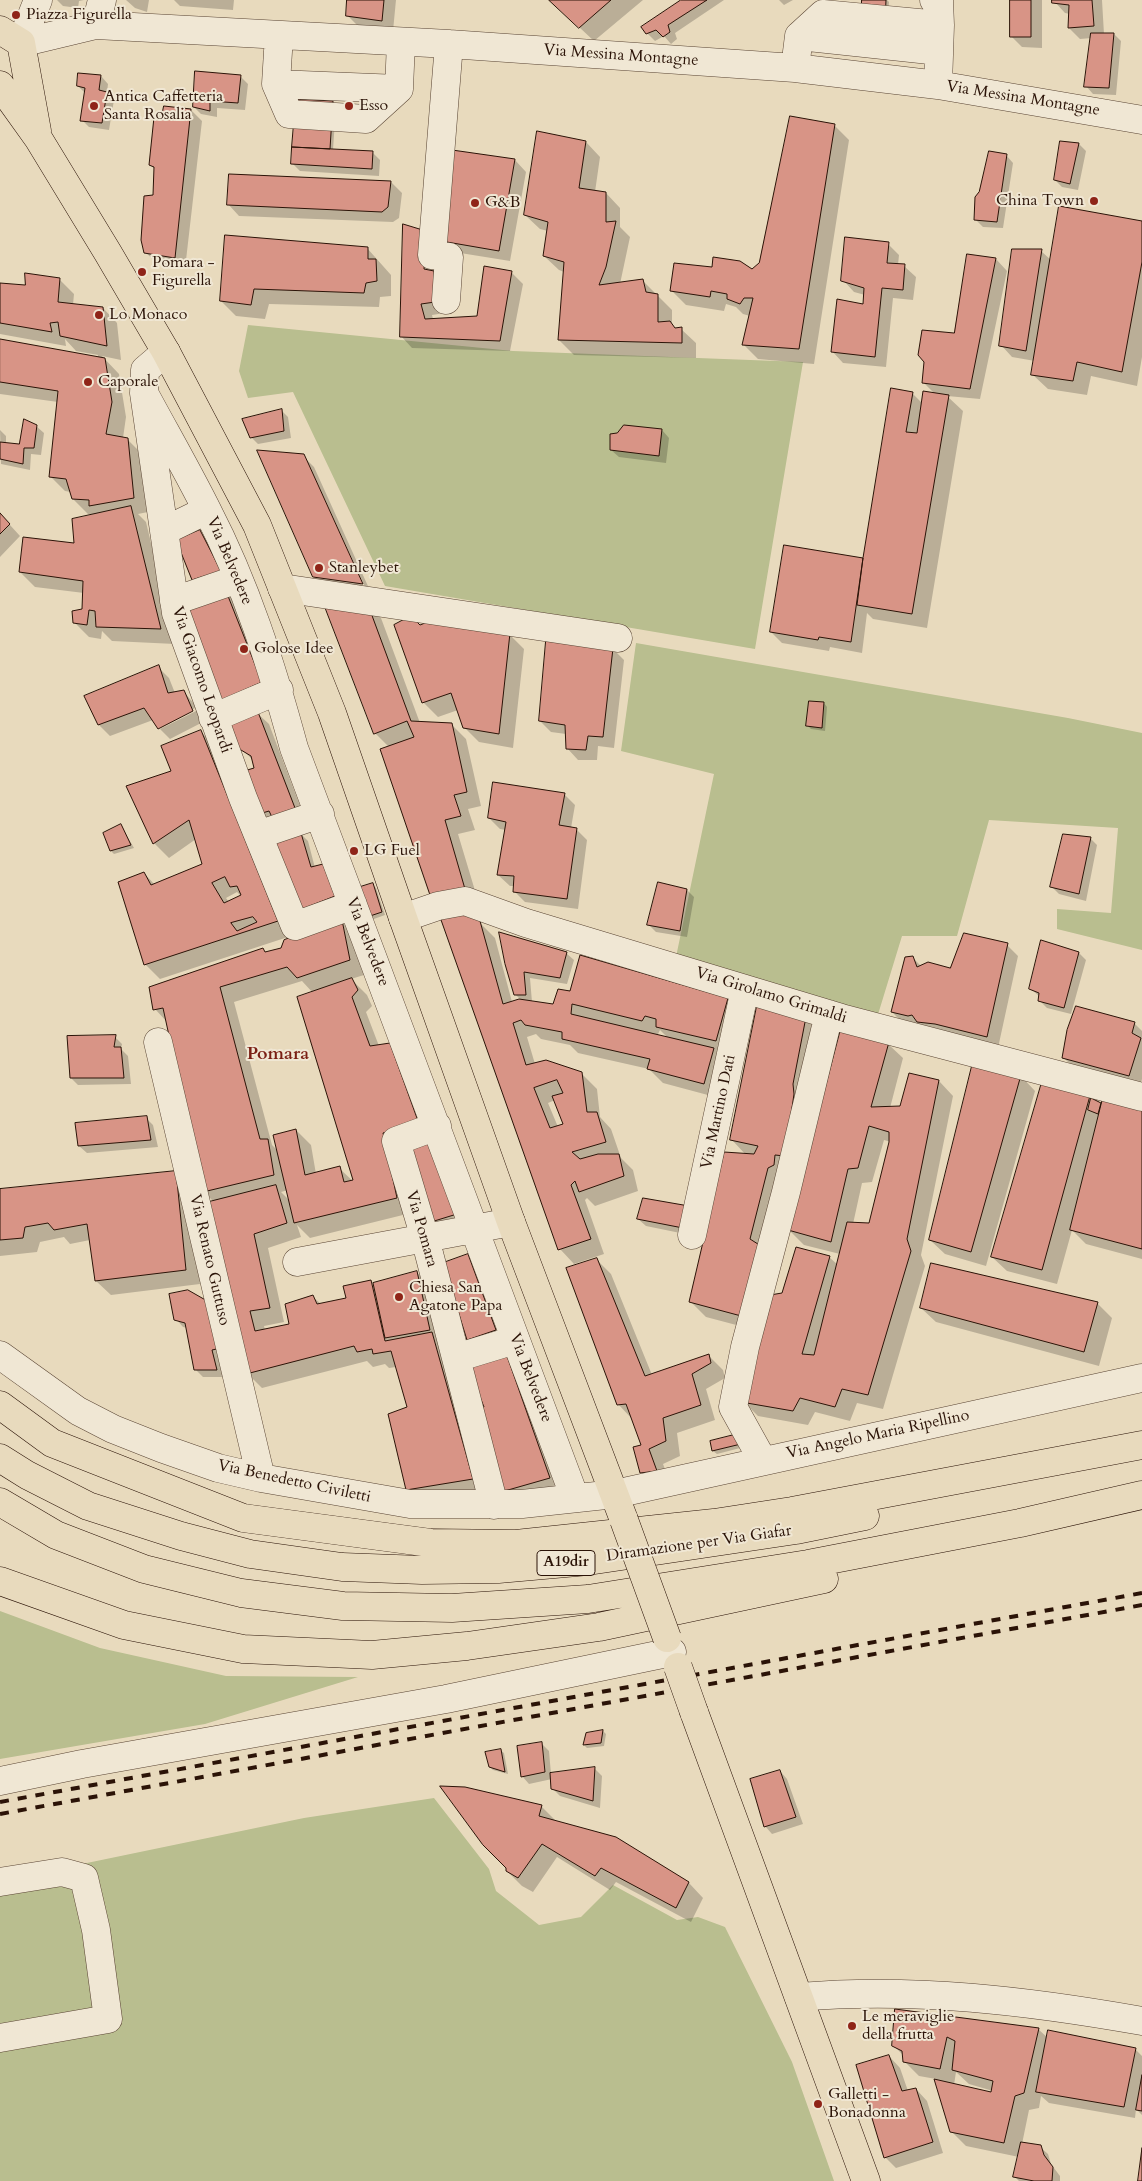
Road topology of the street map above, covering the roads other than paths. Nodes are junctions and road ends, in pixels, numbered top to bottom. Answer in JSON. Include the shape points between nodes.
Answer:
{"nodes":[{"id":1,"x":38,"y":0,"type":"edge"},
{"id":2,"x":834,"y":7,"type":"edge"},
{"id":3,"x":99,"y":13,"type":"edge"},
{"id":4,"x":938,"y":25,"type":"edge"},
{"id":5,"x":279,"y":35,"type":"junction"},
{"id":6,"x":799,"y":36,"type":"junction"},
{"id":7,"x":7,"y":41,"type":"edge"},
{"id":8,"x":401,"y":42,"type":"junction"},
{"id":9,"x":449,"y":44,"type":"junction"},
{"id":10,"x":795,"y":68,"type":"junction"},
{"id":11,"x":0,"y":85,"type":"edge"},
{"id":12,"x":938,"y":85,"type":"junction"},
{"id":13,"x":1142,"y":120,"type":"edge"},
{"id":14,"x":38,"y":138,"type":"junction"},
{"id":15,"x":446,"y":300,"type":"dead end"},
{"id":16,"x":166,"y":352,"type":"junction"},
{"id":17,"x":144,"y":393,"type":"junction"},
{"id":18,"x":207,"y":510,"type":"junction"},
{"id":19,"x":164,"y":531,"type":"junction"},
{"id":20,"x":238,"y":579,"type":"junction"},
{"id":21,"x":282,"y":588,"type":"junction"},
{"id":22,"x":174,"y":601,"type":"junction"},
{"id":23,"x":618,"y":638,"type":"dead end"},
{"id":24,"x":279,"y":690,"type":"junction"},
{"id":25,"x":213,"y":718,"type":"junction"},
{"id":26,"x":320,"y":814,"type":"junction"},
{"id":27,"x":258,"y":835,"type":"junction"},
{"id":28,"x":353,"y":905,"type":"junction"},
{"id":29,"x":403,"y":918,"type":"junction"},
{"id":30,"x":745,"y":989,"type":"junction"},
{"id":31,"x":828,"y":1014,"type":"junction"},
{"id":32,"x":158,"y":1042,"type":"dead end"},
{"id":33,"x":1142,"y":1097,"type":"edge"},
{"id":34,"x":437,"y":1126,"type":"junction"},
{"id":35,"x":511,"y":1222,"type":"junction"},
{"id":36,"x":476,"y":1229,"type":"junction"},
{"id":37,"x":692,"y":1235,"type":"dead end"},
{"id":38,"x":425,"y":1238,"type":"junction"},
{"id":39,"x":297,"y":1262,"type":"dead end"},
{"id":40,"x":515,"y":1340,"type":"junction"},
{"id":41,"x":0,"y":1355,"type":"edge"},
{"id":42,"x":456,"y":1358,"type":"junction"},
{"id":43,"x":1142,"y":1378,"type":"edge"},
{"id":44,"x":0,"y":1405,"type":"edge"},
{"id":45,"x":1142,"y":1445,"type":"edge"},
{"id":46,"x":1142,"y":1456,"type":"edge"},
{"id":47,"x":0,"y":1458,"type":"edge"},
{"id":48,"x":763,"y":1461,"type":"junction"},
{"id":49,"x":261,"y":1478,"type":"junction"},
{"id":50,"x":615,"y":1494,"type":"junction"},
{"id":51,"x":1142,"y":1495,"type":"edge"},
{"id":52,"x":575,"y":1498,"type":"junction"},
{"id":53,"x":0,"y":1502,"type":"edge"},
{"id":54,"x":494,"y":1504,"type":"junction"},
{"id":55,"x":1020,"y":1523,"type":"junction"},
{"id":56,"x":0,"y":1581,"type":"edge"},
{"id":57,"x":672,"y":1652,"type":"junction"},
{"id":58,"x":0,"y":1781,"type":"edge"},
{"id":59,"x":0,"y":1882,"type":"edge"},
{"id":60,"x":799,"y":1997,"type":"junction"},
{"id":61,"x":1142,"y":2021,"type":"edge"},
{"id":62,"x":0,"y":2038,"type":"edge"},
{"id":63,"x":866,"y":2181,"type":"edge"}],
"edges":[{"from":1,"to":7,"type":"street"},
{"from":2,"to":4,"type":"street"},
{"from":2,"to":6,"type":"street"},
{"from":3,"to":5,"type":"street","name":"Via Messina Montagne"},
{"from":3,"to":7,"type":"street","name":"Via Messina Montagne"},
{"from":4,"to":6,"type":"street"},
{"from":4,"to":12,"type":"street"},
{"from":5,"to":8,"type":"street","name":"Via Messina Montagne"},
{"from":5,"to":8,"type":"street","via":[[276,84],[290,114],[366,119],[399,89]]},
{"from":6,"to":10,"type":"street"},
{"from":7,"to":14,"type":"main road"},
{"from":8,"to":9,"type":"street","name":"Via Messina Montagne"},
{"from":9,"to":10,"type":"street","name":"Via Messina Montagne"},
{"from":9,"to":15,"type":"street","via":[[432,255],[450,257]]},
{"from":10,"to":12,"type":"street","name":"Via Messina Montagne"},
{"from":11,"to":14,"type":"main road"},
{"from":12,"to":13,"type":"street","name":"Via Messina Montagne"},
{"from":14,"to":16,"type":"main road"},
{"from":16,"to":17,"type":"street","name":"Via Giacomo Leopardi","via":[[145,370]]},
{"from":16,"to":21,"type":"main road","via":[[257,525]]},
{"from":17,"to":18,"type":"street","name":"Via Belvedere"},
{"from":17,"to":19,"type":"street","name":"Via Giacomo Leopardi"},
{"from":18,"to":19,"type":"street"},
{"from":18,"to":20,"type":"street","name":"Via Belvedere"},
{"from":19,"to":22,"type":"street","name":"Via Giacomo Leopardi"},
{"from":20,"to":22,"type":"street"},
{"from":20,"to":24,"type":"street","name":"Via Belvedere"},
{"from":21,"to":23,"type":"street"},
{"from":21,"to":29,"type":"main road","via":[[332,713]]},
{"from":22,"to":25,"type":"street","name":"Via Giacomo Leopardi"},
{"from":24,"to":25,"type":"street"},
{"from":24,"to":26,"type":"street","name":"Via Belvedere","via":[[294,748]]},
{"from":25,"to":27,"type":"street","name":"Via Giacomo Leopardi"},
{"from":26,"to":27,"type":"street"},
{"from":26,"to":28,"type":"street","name":"Via Belvedere"},
{"from":27,"to":28,"type":"street","name":"Via Giacomo Leopardi","via":[[295,926]]},
{"from":28,"to":34,"type":"street","name":"Via Belvedere"},
{"from":29,"to":30,"type":"street","name":"Via Girolamo Grimaldi","via":[[465,901],[526,923]]},
{"from":29,"to":35,"type":"main road"},
{"from":30,"to":31,"type":"street","name":"Via Girolamo Grimaldi"},
{"from":30,"to":37,"type":"street","name":"Via Martino Dati"},
{"from":31,"to":33,"type":"street","name":"Via Girolamo Grimaldi"},
{"from":31,"to":48,"type":"street","via":[[733,1407]]},
{"from":32,"to":49,"type":"street","name":"Via Renato Guttuso"},
{"from":34,"to":36,"type":"street","name":"Via Belvedere"},
{"from":34,"to":38,"type":"street","name":"Via Pomara","via":[[396,1142]]},
{"from":35,"to":36,"type":"street"},
{"from":35,"to":50,"type":"main road"},
{"from":36,"to":38,"type":"street"},
{"from":36,"to":40,"type":"street","name":"Via Belvedere"},
{"from":38,"to":39,"type":"street"},
{"from":38,"to":42,"type":"street","name":"Via Pomara"},
{"from":40,"to":42,"type":"street"},
{"from":40,"to":52,"type":"street","name":"Via Belvedere"},
{"from":41,"to":49,"type":"street","name":"Via Benedetto Civiletti","via":[[78,1411],[113,1429],[218,1468]]},
{"from":42,"to":54,"type":"street","name":"Via Pomara"},
{"from":43,"to":48,"type":"street","name":"Via Angelo Maria Ripellino"},
{"from":44,"to":45,"type":"main road","via":[[52,1443],[243,1518],[431,1543],[516,1544],[714,1523]]},
{"from":46,"to":47,"type":"main road","name":"Diramazione per Via Giafar","number":"A19dir","via":[[796,1530],[588,1561],[498,1569],[422,1570],[342,1567],[306,1562],[250,1554],[181,1536],[88,1506]]},
{"from":48,"to":50,"type":"street","name":"Via Angelo Maria Ripellino"},
{"from":49,"to":54,"type":"street","name":"Via Benedetto Civiletti","via":[[410,1504]]},
{"from":50,"to":52,"type":"street","name":"Via Benedetto Civiletti"},
{"from":50,"to":57,"type":"main road","bridge":true},
{"from":51,"to":55,"type":"main road","number":"A19dir"},
{"from":52,"to":54,"type":"street","name":"Via Benedetto Civiletti"},
{"from":53,"to":55,"type":"main road","number":"A19dir","via":[[56,1534],[144,1569],[241,1593],[343,1606],[452,1608],[588,1599],[808,1564]]},
{"from":55,"to":56,"type":"main road","via":[[873,1569],[599,1627],[468,1646],[372,1655],[234,1648],[124,1625]]},
{"from":57,"to":58,"type":"street","via":[[446,1699]]},
{"from":57,"to":60,"type":"main road","bridge":true},
{"from":59,"to":62,"type":"street","via":[[62,1872],[84,1878],[96,1930],[108,2019]]},
{"from":60,"to":61,"type":"street","via":[[848,1993],[921,1994],[1032,2004]]},
{"from":60,"to":63,"type":"main road"}]}
